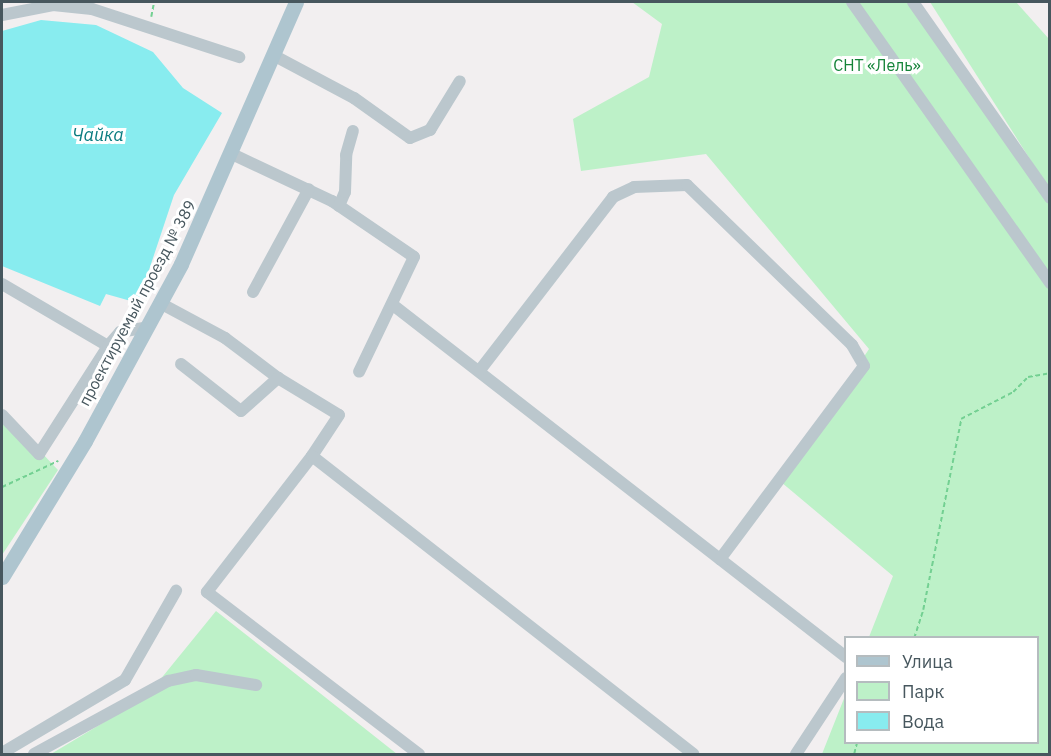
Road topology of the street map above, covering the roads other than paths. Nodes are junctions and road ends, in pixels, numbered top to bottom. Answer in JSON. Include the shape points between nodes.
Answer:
{"nodes":[{"id":1,"x":297,"y":2,"type":"edge"},
{"id":2,"x":852,"y":2,"type":"edge"},
{"id":3,"x":913,"y":2,"type":"edge"},
{"id":4,"x":2,"y":15,"type":"edge"},
{"id":5,"x":273,"y":55,"type":"junction"},
{"id":6,"x":239,"y":57,"type":"dead end"},
{"id":7,"x":460,"y":81,"type":"dead end"},
{"id":8,"x":353,"y":131,"type":"dead end"},
{"id":9,"x":232,"y":154,"type":"junction"},
{"id":10,"x":309,"y":189,"type":"junction"},
{"id":11,"x":1050,"y":198,"type":"edge"},
{"id":12,"x":339,"y":206,"type":"junction"},
{"id":13,"x":2,"y":284,"type":"edge"},
{"id":14,"x":1050,"y":284,"type":"edge"},
{"id":15,"x":253,"y":292,"type":"dead end"},
{"id":16,"x":160,"y":303,"type":"junction"},
{"id":17,"x":393,"y":305,"type":"junction"},
{"id":18,"x":147,"y":327,"type":"junction"},
{"id":19,"x":108,"y":346,"type":"junction"},
{"id":20,"x":180,"y":364,"type":"dead end"},
{"id":21,"x":480,"y":370,"type":"junction"},
{"id":22,"x":359,"y":372,"type":"dead end"},
{"id":23,"x":278,"y":378,"type":"junction"},
{"id":24,"x":2,"y":415,"type":"edge"},
{"id":25,"x":312,"y":456,"type":"junction"},
{"id":26,"x":720,"y":559,"type":"junction"},
{"id":27,"x":2,"y":577,"type":"edge"},
{"id":28,"x":176,"y":591,"type":"dead end"},
{"id":29,"x":844,"y":655,"type":"edge"},
{"id":30,"x":844,"y":681,"type":"edge"},
{"id":31,"x":256,"y":685,"type":"dead end"},
{"id":32,"x":2,"y":753,"type":"edge"},
{"id":33,"x":34,"y":754,"type":"edge"},
{"id":34,"x":419,"y":754,"type":"edge"},
{"id":35,"x":694,"y":754,"type":"edge"},
{"id":36,"x":796,"y":754,"type":"edge"}],
"edges":[{"from":1,"to":5,"type":"main road","name":"проектируемый проезд № 389"},
{"from":2,"to":14,"type":"street"},
{"from":3,"to":11,"type":"street"},
{"from":4,"to":6,"type":"street","via":[[53,5],[92,9]]},
{"from":5,"to":7,"type":"street","via":[[354,98],[410,138],[430,130]]},
{"from":5,"to":9,"type":"main road","name":"проектируемый проезд № 389"},
{"from":8,"to":12,"type":"street","via":[[346,155],[345,192]]},
{"from":9,"to":10,"type":"street"},
{"from":9,"to":16,"type":"main road","name":"проектируемый проезд № 389"},
{"from":10,"to":12,"type":"street"},
{"from":10,"to":15,"type":"street"},
{"from":12,"to":17,"type":"street","via":[[414,257]]},
{"from":13,"to":19,"type":"street"},
{"from":16,"to":18,"type":"main road","name":"проектируемый проезд № 389"},
{"from":16,"to":23,"type":"street","via":[[225,338]]},
{"from":17,"to":21,"type":"street"},
{"from":17,"to":22,"type":"street"},
{"from":18,"to":19,"type":"street","via":[[120,332]]},
{"from":18,"to":27,"type":"main road","name":"проектируемый проезд № 389","via":[[85,441]]},
{"from":19,"to":24,"type":"street","via":[[39,454]]},
{"from":20,"to":23,"type":"street","via":[[241,411]]},
{"from":21,"to":26,"type":"street"},
{"from":21,"to":26,"type":"street","via":[[613,197],[634,187],[687,185],[852,345],[864,366]]},
{"from":23,"to":25,"type":"street","via":[[339,415]]},
{"from":25,"to":34,"type":"street","via":[[207,591]]},
{"from":25,"to":35,"type":"street"},
{"from":26,"to":29,"type":"street"},
{"from":28,"to":32,"type":"street","via":[[125,680]]},
{"from":30,"to":36,"type":"street"},
{"from":31,"to":33,"type":"street","via":[[196,675],[168,681]]}]}
